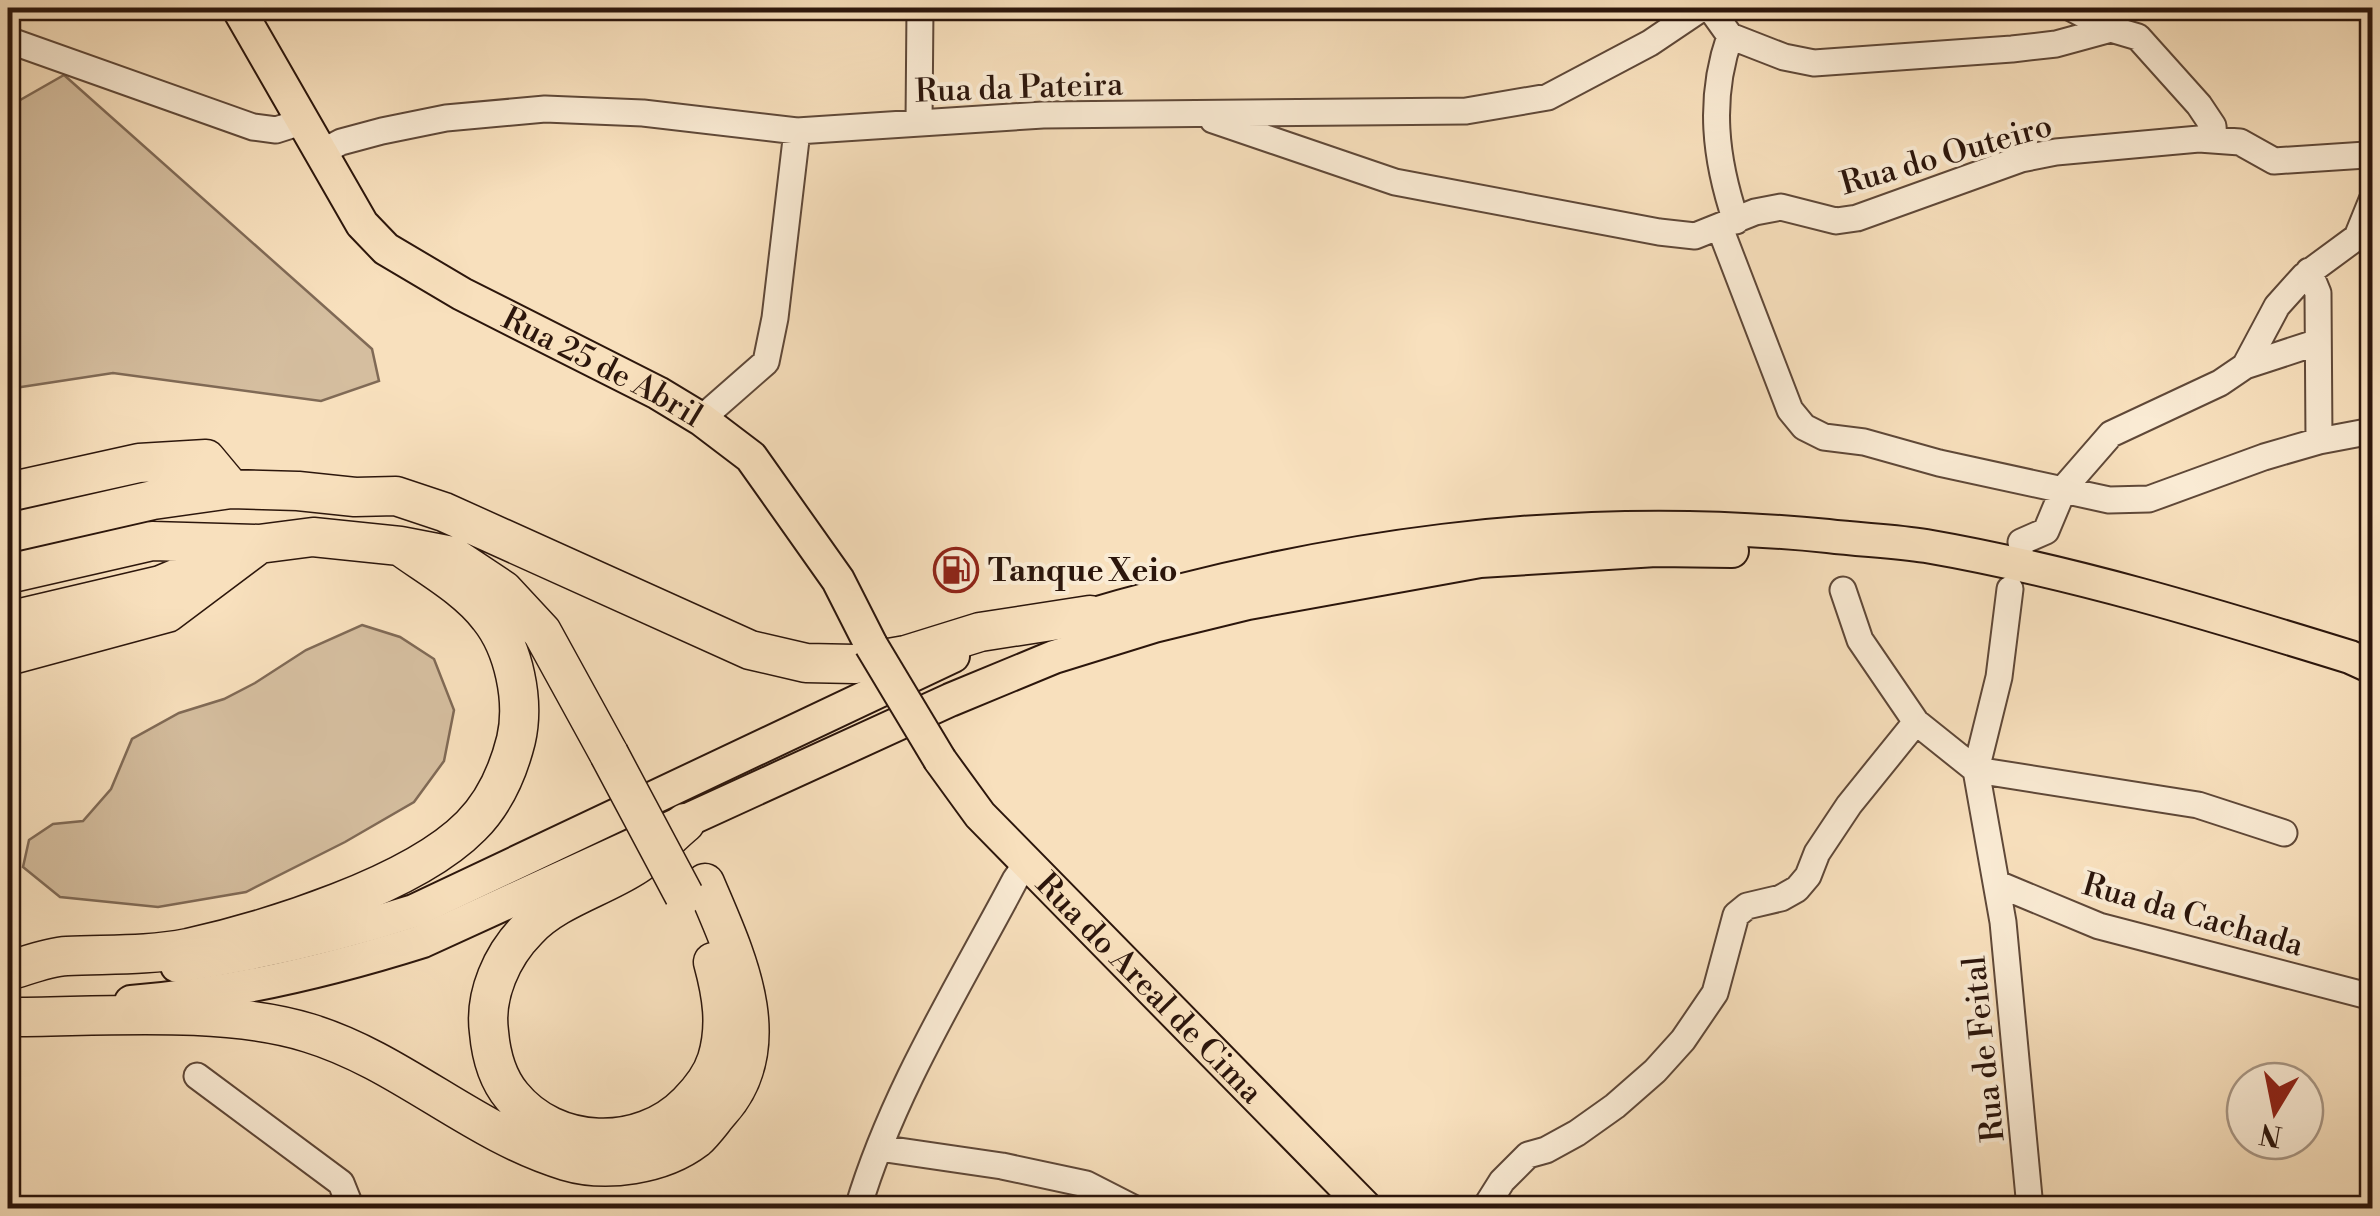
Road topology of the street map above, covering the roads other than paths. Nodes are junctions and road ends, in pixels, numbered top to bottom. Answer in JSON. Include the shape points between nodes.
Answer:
{"nodes":[{"id":1,"x":238,"y":8,"type":"edge"},
{"id":2,"x":920,"y":8,"type":"edge"},
{"id":3,"x":1702,"y":8,"type":"edge"},
{"id":4,"x":1710,"y":8,"type":"edge"},
{"id":5,"x":2071,"y":8,"type":"edge"},
{"id":6,"x":2112,"y":29,"type":"junction"},
{"id":7,"x":1730,"y":36,"type":"junction"},
{"id":8,"x":8,"y":40,"type":"edge"},
{"id":9,"x":1194,"y":114,"type":"junction"},
{"id":10,"x":301,"y":122,"type":"junction"},
{"id":11,"x":919,"y":122,"type":"junction"},
{"id":12,"x":797,"y":132,"type":"junction"},
{"id":13,"x":2214,"y":140,"type":"junction"},
{"id":14,"x":320,"y":153,"type":"junction"},
{"id":15,"x":2372,"y":159,"type":"edge"},
{"id":16,"x":2372,"y":200,"type":"edge"},
{"id":17,"x":1728,"y":224,"type":"junction"},
{"id":18,"x":2309,"y":271,"type":"junction"},
{"id":19,"x":2318,"y":342,"type":"junction"},
{"id":20,"x":2246,"y":366,"type":"junction"},
{"id":21,"x":701,"y":418,"type":"junction"},
{"id":22,"x":2372,"y":431,"type":"edge"},
{"id":23,"x":2319,"y":441,"type":"junction"},
{"id":24,"x":2064,"y":488,"type":"junction"},
{"id":25,"x":231,"y":489,"type":"junction"},
{"id":26,"x":8,"y":492,"type":"edge"},
{"id":27,"x":355,"y":498,"type":"junction"},
{"id":28,"x":8,"y":510,"type":"edge"},
{"id":29,"x":8,"y":533,"type":"edge"},
{"id":30,"x":2021,"y":542,"type":"dead end"},
{"id":31,"x":259,"y":544,"type":"junction"},
{"id":32,"x":400,"y":546,"type":"junction"},
{"id":33,"x":8,"y":558,"type":"edge"},
{"id":34,"x":8,"y":574,"type":"edge"},
{"id":35,"x":2065,"y":578,"type":"junction"},
{"id":36,"x":2010,"y":589,"type":"dead end"},
{"id":37,"x":1843,"y":590,"type":"dead end"},
{"id":38,"x":8,"y":599,"type":"edge"},
{"id":39,"x":1090,"y":615,"type":"junction"},
{"id":40,"x":8,"y":621,"type":"edge"},
{"id":41,"x":8,"y":656,"type":"edge"},
{"id":42,"x":2372,"y":666,"type":"edge"},
{"id":43,"x":1916,"y":722,"type":"junction"},
{"id":44,"x":620,"y":749,"type":"junction"},
{"id":45,"x":940,"y":760,"type":"joint"},
{"id":46,"x":1976,"y":770,"type":"junction"},
{"id":47,"x":685,"y":822,"type":"junction"},
{"id":48,"x":2284,"y":834,"type":"dead end"},
{"id":49,"x":1028,"y":861,"type":"junction"},
{"id":50,"x":1998,"y":884,"type":"junction"},
{"id":51,"x":694,"y":889,"type":"junction"},
{"id":52,"x":8,"y":971,"type":"edge"},
{"id":53,"x":2372,"y":997,"type":"edge"},
{"id":54,"x":8,"y":1001,"type":"edge"},
{"id":55,"x":8,"y":1016,"type":"edge"},
{"id":56,"x":197,"y":1076,"type":"dead end"},
{"id":57,"x":880,"y":1148,"type":"junction"},
{"id":58,"x":351,"y":1208,"type":"edge"},
{"id":59,"x":858,"y":1208,"type":"edge"},
{"id":60,"x":1133,"y":1208,"type":"edge"},
{"id":61,"x":1366,"y":1208,"type":"edge"},
{"id":62,"x":1486,"y":1208,"type":"edge"},
{"id":63,"x":2030,"y":1208,"type":"edge"}],
"edges":[{"from":1,"to":10,"type":"main road","name":"Rua 25 de Abril"},
{"from":2,"to":11,"type":"street"},
{"from":3,"to":9,"type":"street","name":"Rua da Pateira","via":[[1548,97],[1466,110]]},
{"from":4,"to":7,"type":"street"},
{"from":5,"to":6,"type":"street"},
{"from":6,"to":7,"type":"street","via":[[2027,48],[1838,63],[1784,56]]},
{"from":6,"to":13,"type":"street","via":[[2138,37],[2200,105]]},
{"from":7,"to":17,"type":"street","via":[[1720,66],[1716,146]]},
{"from":8,"to":10,"type":"street","via":[[254,127],[276,130]]},
{"from":9,"to":11,"type":"street","name":"Rua da Pateira"},
{"from":9,"to":17,"type":"street","name":"Rua do Outeiro","via":[[1396,182],[1660,232],[1695,236]]},
{"from":10,"to":14,"type":"main road","name":"Rua 25 de Abril"},
{"from":11,"to":12,"type":"street","name":"Rua da Pateira"},
{"from":12,"to":14,"type":"street","name":"Rua da Pateira","via":[[545,109],[446,118]]},
{"from":12,"to":21,"type":"street","via":[[766,362]]},
{"from":13,"to":15,"type":"street","name":"Rua do Outeiro","via":[[2240,142],[2274,161]]},
{"from":13,"to":17,"type":"street","name":"Rua do Outeiro","via":[[2021,159],[1857,218],[1781,207]]},
{"from":14,"to":21,"type":"main road","name":"Rua 25 de Abril","via":[[362,224],[386,249]]},
{"from":16,"to":18,"type":"street","via":[[2357,238]]},
{"from":17,"to":24,"type":"street","via":[[1768,360],[1804,428]]},
{"from":18,"to":19,"type":"street","via":[[2318,293]]},
{"from":18,"to":20,"type":"street","via":[[2277,306]]},
{"from":19,"to":20,"type":"street"},
{"from":19,"to":23,"type":"street"},
{"from":20,"to":24,"type":"street","via":[[2111,434]]},
{"from":21,"to":45,"type":"main road","name":"Rua 25 de Abril","bridge":true,"via":[[752,457],[838,580]]},
{"from":22,"to":23,"type":"street"},
{"from":23,"to":24,"type":"street","via":[[2149,498],[2108,500]]},
{"from":24,"to":30,"type":"street","via":[[2046,531]]},
{"from":25,"to":26,"type":"highway","via":[[206,458],[82,473]]},
{"from":25,"to":27,"type":"highway"},
{"from":25,"to":28,"type":"highway","via":[[206,470]]},
{"from":25,"to":29,"type":"highway"},
{"from":25,"to":33,"type":"highway","via":[[209,512],[142,522]]},
{"from":27,"to":39,"type":"highway","via":[[396,496],[444,512],[750,650],[806,663],[855,664],[980,632]]},
{"from":27,"to":44,"type":"highway","via":[[437,524],[517,574],[565,626]]},
{"from":31,"to":32,"type":"highway","via":[[313,537]]},
{"from":31,"to":34,"type":"highway","via":[[152,542]]},
{"from":31,"to":38,"type":"highway"},
{"from":31,"to":40,"type":"highway","via":[[162,585]]},
{"from":31,"to":41,"type":"highway","via":[[167,613]]},
{"from":32,"to":44,"type":"highway","via":[[452,556],[503,590],[542,632]]},
{"from":32,"to":52,"type":"highway","via":[[489,616],[507,648],[519,726],[495,796],[472,825],[445,849],[373,887],[258,928],[186,948],[62,956]]},
{"from":35,"to":39,"type":"main road","via":[[1925,546],[1660,526],[1480,535],[1323,557]]},
{"from":35,"to":42,"type":"main road","via":[[2200,610]]},
{"from":35,"to":47,"type":"main road","via":[[1922,559],[1787,552],[1656,550],[1480,561],[1248,604],[1054,657]]},
{"from":36,"to":46,"type":"street","via":[[1999,677]]},
{"from":37,"to":43,"type":"street","via":[[1860,640]]},
{"from":39,"to":52,"type":"main road","via":[[939,660],[414,912],[251,955],[130,972]]},
{"from":43,"to":46,"type":"street"},
{"from":43,"to":62,"type":"street","via":[[1849,804],[1797,889],[1736,914],[1715,994],[1674,1050],[1578,1133],[1528,1156]]},
{"from":44,"to":51,"type":"highway"},
{"from":45,"to":49,"type":"main road","name":"Rua do Areal de Cima","via":[[980,815]]},
{"from":46,"to":48,"type":"street","via":[[2198,805]]},
{"from":46,"to":50,"type":"street"},
{"from":47,"to":51,"type":"highway","via":[[636,866],[528,928],[497,974],[487,1017],[492,1058],[510,1094],[537,1120],[578,1136],[614,1139],[649,1130],[698,1093],[716,1064],[723,1032],[722,994]]},
{"from":47,"to":54,"type":"main road","via":[[423,940],[338,967],[134,1002]]},
{"from":49,"to":57,"type":"street"},
{"from":49,"to":61,"type":"main road","name":"Rua do Areal de Cima"},
{"from":50,"to":53,"type":"street","name":"Rua da Cachada","via":[[2099,926]]},
{"from":50,"to":63,"type":"street","name":"Rua de Feital"},
{"from":51,"to":55,"type":"highway","via":[[746,991],[750,1033],[743,1071],[726,1104],[696,1139],[644,1161],[569,1162],[528,1146],[374,1058],[262,1022]]},
{"from":56,"to":58,"type":"street","via":[[342,1183]]},
{"from":57,"to":59,"type":"street"},
{"from":57,"to":60,"type":"street","via":[[1086,1184]]}]}
